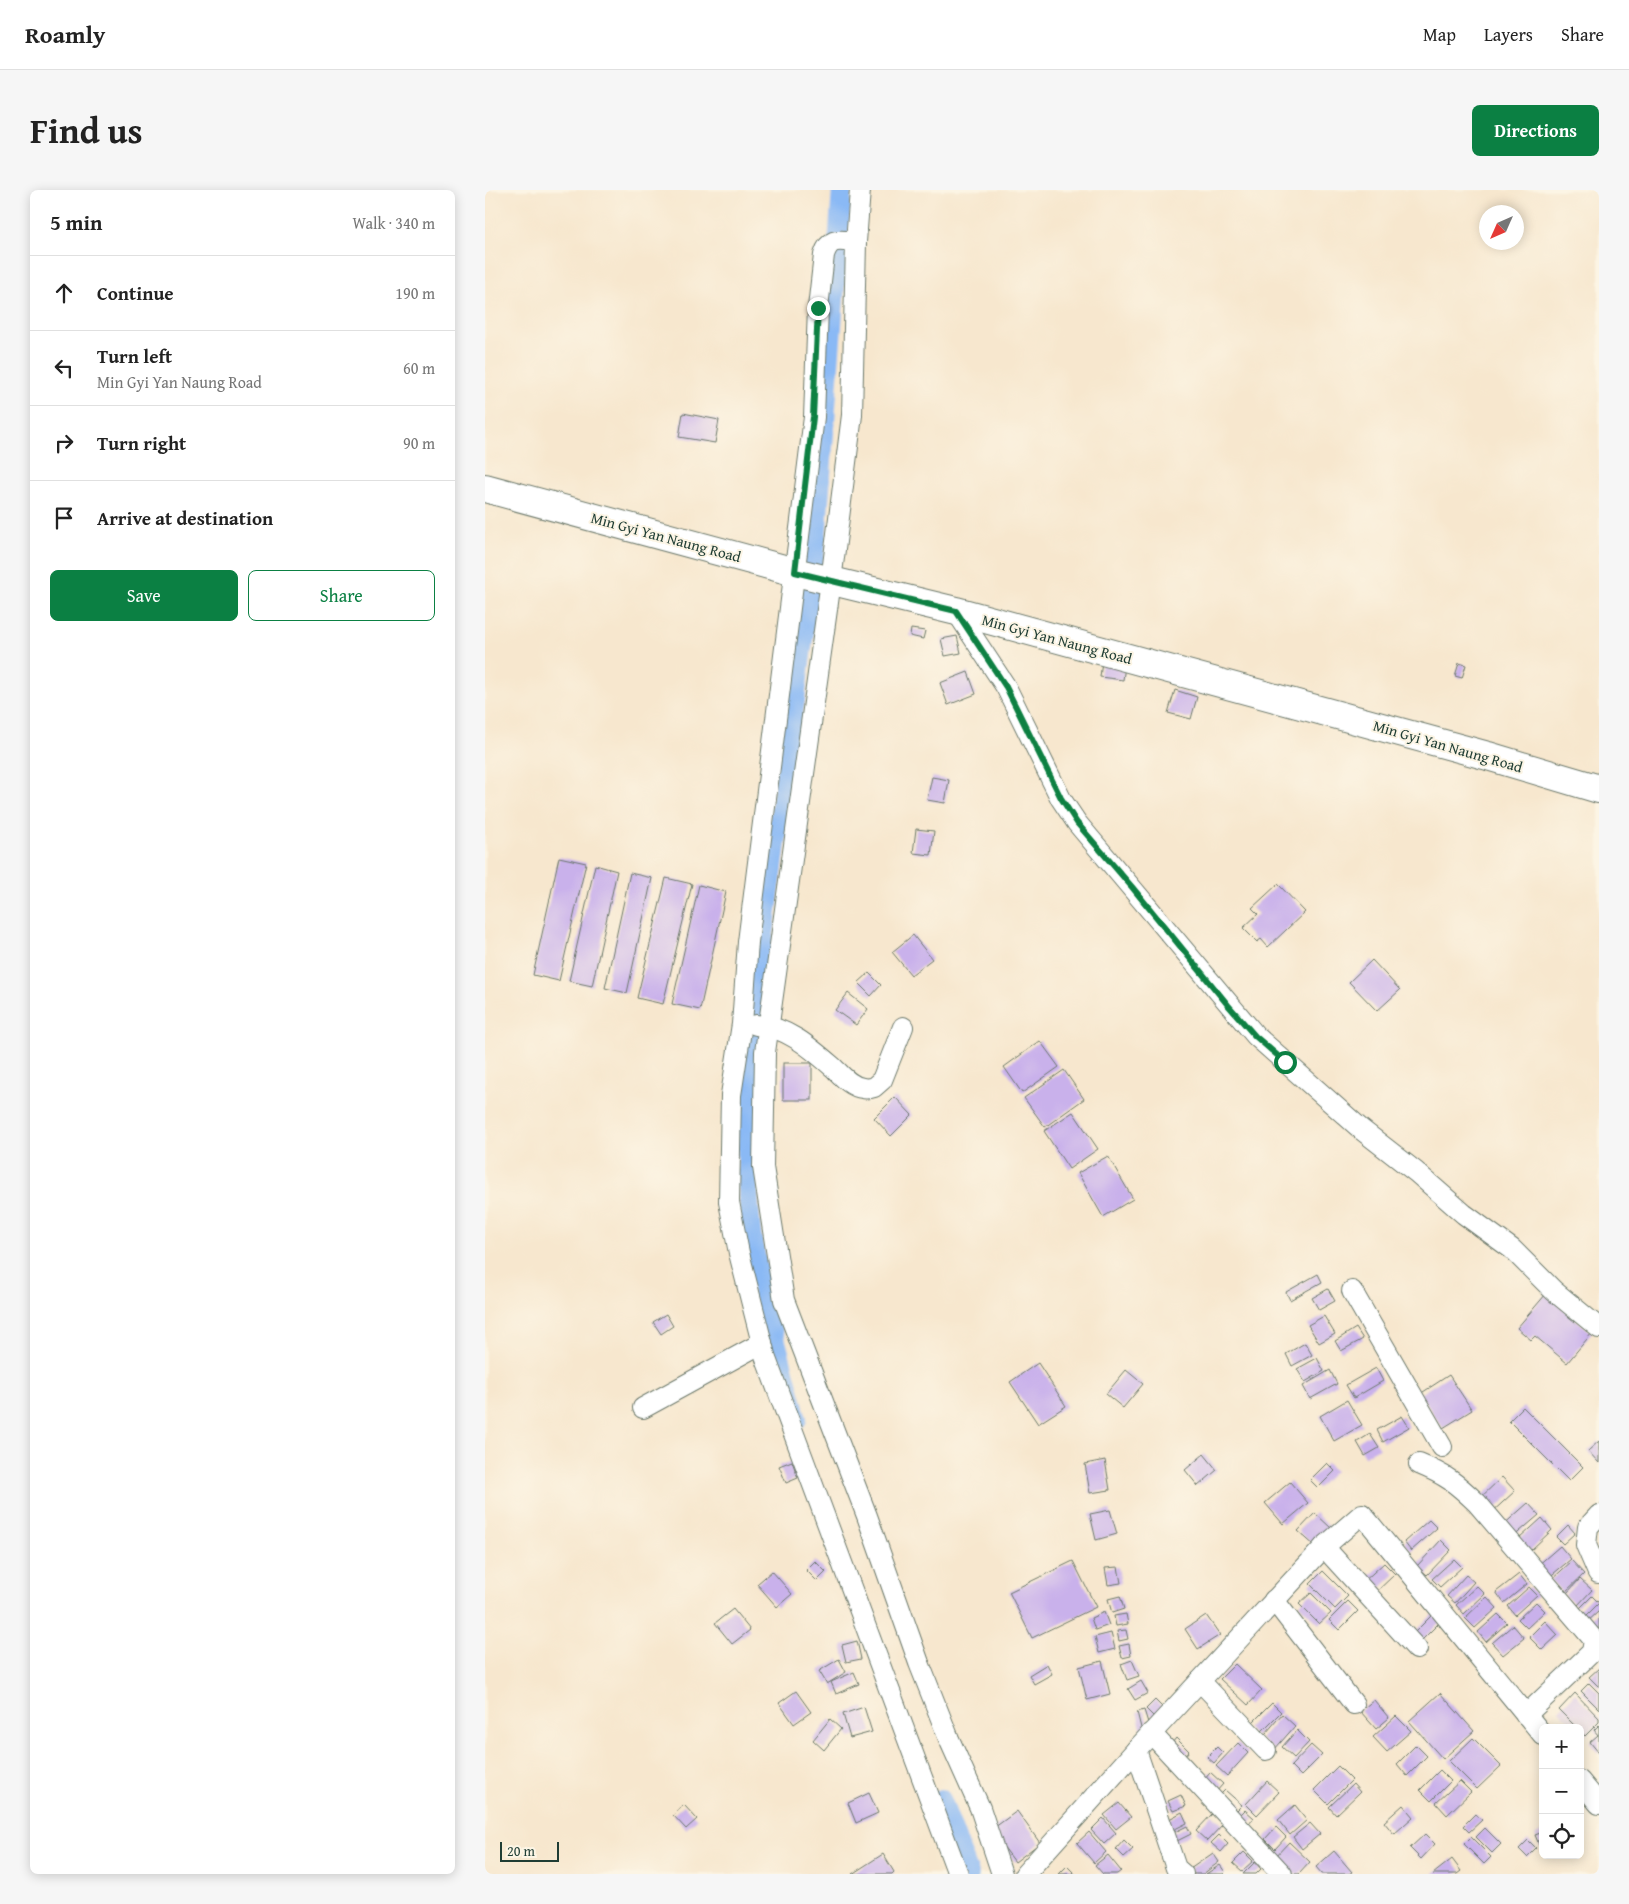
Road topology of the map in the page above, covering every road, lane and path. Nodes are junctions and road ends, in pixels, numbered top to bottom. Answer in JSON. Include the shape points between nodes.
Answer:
{"nodes":[{"id":1,"x":860,"y":190,"type":"edge"},
{"id":2,"x":847,"y":241,"type":"junction"},
{"id":3,"x":485,"y":488,"type":"edge"},
{"id":4,"x":813,"y":576,"type":"junction"},
{"id":5,"x":956,"y":611,"type":"junction"},
{"id":6,"x":1599,"y":789,"type":"edge"},
{"id":7,"x":756,"y":1025,"type":"junction"},
{"id":8,"x":903,"y":1027,"type":"dead end"},
{"id":9,"x":1352,"y":1291,"type":"dead end"},
{"id":10,"x":1599,"y":1328,"type":"edge"},
{"id":11,"x":762,"y":1343,"type":"junction"},
{"id":12,"x":643,"y":1408,"type":"dead end"},
{"id":13,"x":1443,"y":1447,"type":"dead end"},
{"id":14,"x":1419,"y":1464,"type":"dead end"},
{"id":15,"x":1599,"y":1514,"type":"edge"},
{"id":16,"x":1324,"y":1547,"type":"junction"},
{"id":17,"x":1598,"y":1572,"type":"edge"},
{"id":18,"x":1274,"y":1600,"type":"junction"},
{"id":19,"x":1417,"y":1649,"type":"dead end"},
{"id":20,"x":1200,"y":1681,"type":"junction"},
{"id":21,"x":1354,"y":1704,"type":"dead end"},
{"id":22,"x":1526,"y":1715,"type":"junction"},
{"id":23,"x":1539,"y":1730,"type":"edge"},
{"id":24,"x":1151,"y":1733,"type":"junction"},
{"id":25,"x":1136,"y":1750,"type":"junction"},
{"id":26,"x":1266,"y":1750,"type":"dead end"},
{"id":27,"x":1584,"y":1786,"type":"edge"},
{"id":28,"x":1599,"y":1804,"type":"edge"},
{"id":29,"x":958,"y":1874,"type":"edge"},
{"id":30,"x":1002,"y":1874,"type":"edge"},
{"id":31,"x":1025,"y":1874,"type":"edge"},
{"id":32,"x":1183,"y":1874,"type":"edge"},
{"id":33,"x":1282,"y":1874,"type":"edge"}],
"edges":[{"from":1,"to":2,"type":"street"},
{"from":2,"to":4,"type":"street","via":[[852,415]]},
{"from":2,"to":4,"type":"street","via":[[827,247],[818,308],[813,417]]},
{"from":3,"to":4,"type":"street","name":"Min Gyi Yan Naung Road"},
{"from":4,"to":5,"type":"street","name":"Min Gyi Yan Naung Road"},
{"from":4,"to":7,"type":"street"},
{"from":4,"to":7,"type":"street","via":[[749,932]]},
{"from":5,"to":6,"type":"street","name":"Min Gyi Yan Naung Road"},
{"from":5,"to":10,"type":"street","via":[[1006,687],[1061,798],[1077,823],[1255,1036],[1354,1124],[1512,1249],[1554,1292]]},
{"from":7,"to":8,"type":"street","via":[[791,1035],[849,1082],[862,1088],[874,1087],[882,1080]]},
{"from":7,"to":11,"type":"street","via":[[731,1095],[729,1202]]},
{"from":7,"to":30,"type":"street","via":[[765,1052],[763,1167],[784,1300],[919,1663],[980,1808]]},
{"from":9,"to":13,"type":"street"},
{"from":11,"to":12,"type":"street"},
{"from":11,"to":29,"type":"street"},
{"from":14,"to":22,"type":"street","via":[[1443,1474],[1477,1503],[1594,1640],[1592,1652]]},
{"from":15,"to":17,"type":"street","via":[[1589,1527],[1586,1545]]},
{"from":16,"to":18,"type":"street"},
{"from":16,"to":19,"type":"street"},
{"from":16,"to":22,"type":"street","via":[[1361,1514]]},
{"from":18,"to":20,"type":"street"},
{"from":18,"to":21,"type":"street"},
{"from":20,"to":24,"type":"street"},
{"from":20,"to":26,"type":"street"},
{"from":22,"to":23,"type":"street"},
{"from":24,"to":25,"type":"street"},
{"from":24,"to":33,"type":"street"},
{"from":25,"to":31,"type":"street"},
{"from":25,"to":32,"type":"street","via":[[1176,1868]]},
{"from":27,"to":28,"type":"street"}]}
